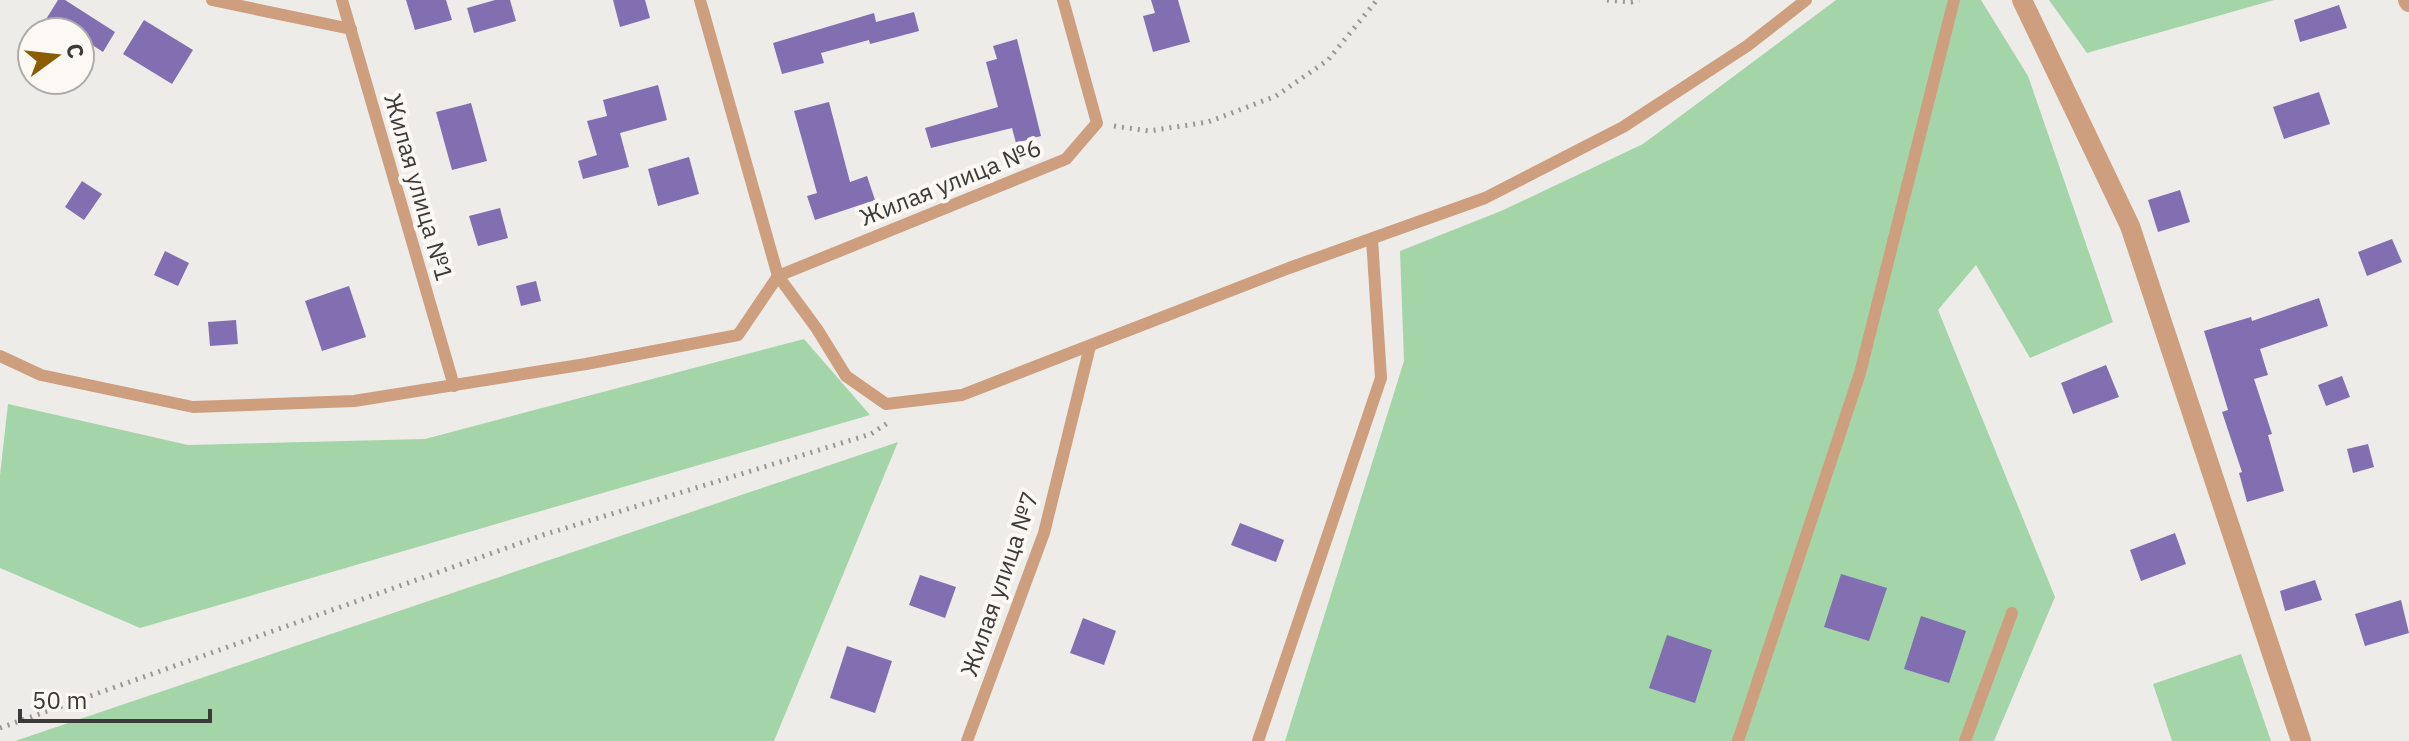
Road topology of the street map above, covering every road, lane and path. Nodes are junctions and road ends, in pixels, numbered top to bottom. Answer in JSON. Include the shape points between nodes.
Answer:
{"nodes":[{"id":1,"x":212,"y":0,"type":"edge"},
{"id":2,"x":342,"y":0,"type":"edge"},
{"id":3,"x":700,"y":0,"type":"edge"},
{"id":4,"x":1063,"y":0,"type":"edge"},
{"id":5,"x":1377,"y":0,"type":"edge"},
{"id":6,"x":1607,"y":0,"type":"edge"},
{"id":7,"x":1639,"y":0,"type":"edge"},
{"id":8,"x":1806,"y":0,"type":"edge"},
{"id":9,"x":1954,"y":0,"type":"edge"},
{"id":10,"x":2022,"y":0,"type":"edge"},
{"id":11,"x":351,"y":29,"type":"junction"},
{"id":12,"x":1097,"y":123,"type":"junction"},
{"id":13,"x":1372,"y":239,"type":"junction"},
{"id":14,"x":778,"y":276,"type":"junction"},
{"id":15,"x":1090,"y":346,"type":"junction"},
{"id":16,"x":0,"y":356,"type":"edge"},
{"id":17,"x":454,"y":386,"type":"junction"},
{"id":18,"x":894,"y":420,"type":"dead end"},
{"id":19,"x":2012,"y":613,"type":"dead end"},
{"id":20,"x":0,"y":728,"type":"edge"},
{"id":21,"x":967,"y":741,"type":"edge"},
{"id":22,"x":1258,"y":741,"type":"edge"},
{"id":23,"x":1738,"y":741,"type":"edge"},
{"id":24,"x":1965,"y":741,"type":"edge"},
{"id":25,"x":2301,"y":741,"type":"edge"}],
"edges":[{"from":1,"to":11,"type":"lane"},
{"from":2,"to":11,"type":"lane","name":"Жилая улица №1"},
{"from":3,"to":14,"type":"lane"},
{"from":4,"to":12,"type":"lane"},
{"from":5,"to":12,"type":"path","via":[[1328,60],[1276,96],[1208,122],[1163,129]]},
{"from":6,"to":7,"type":"path"},
{"from":8,"to":13,"type":"lane","via":[[1747,46],[1623,127],[1485,198]]},
{"from":9,"to":23,"type":"lane","via":[[1860,373]]},
{"from":10,"to":25,"type":"street","via":[[2130,226]]},
{"from":11,"to":17,"type":"lane","name":"Жилая улица №1"},
{"from":12,"to":14,"type":"lane","name":"Жилая улица №6","via":[[1066,159]]},
{"from":13,"to":15,"type":"lane"},
{"from":13,"to":22,"type":"lane","via":[[1381,378]]},
{"from":14,"to":15,"type":"lane","via":[[846,376],[886,404],[962,395]]},
{"from":14,"to":17,"type":"lane","via":[[738,335]]},
{"from":15,"to":21,"type":"lane","name":"Жилая улица №7","via":[[1044,533]]},
{"from":16,"to":17,"type":"lane","via":[[41,375],[193,407],[354,401]]},
{"from":18,"to":20,"type":"path","via":[[871,434],[543,535]]},
{"from":19,"to":24,"type":"lane"}]}
